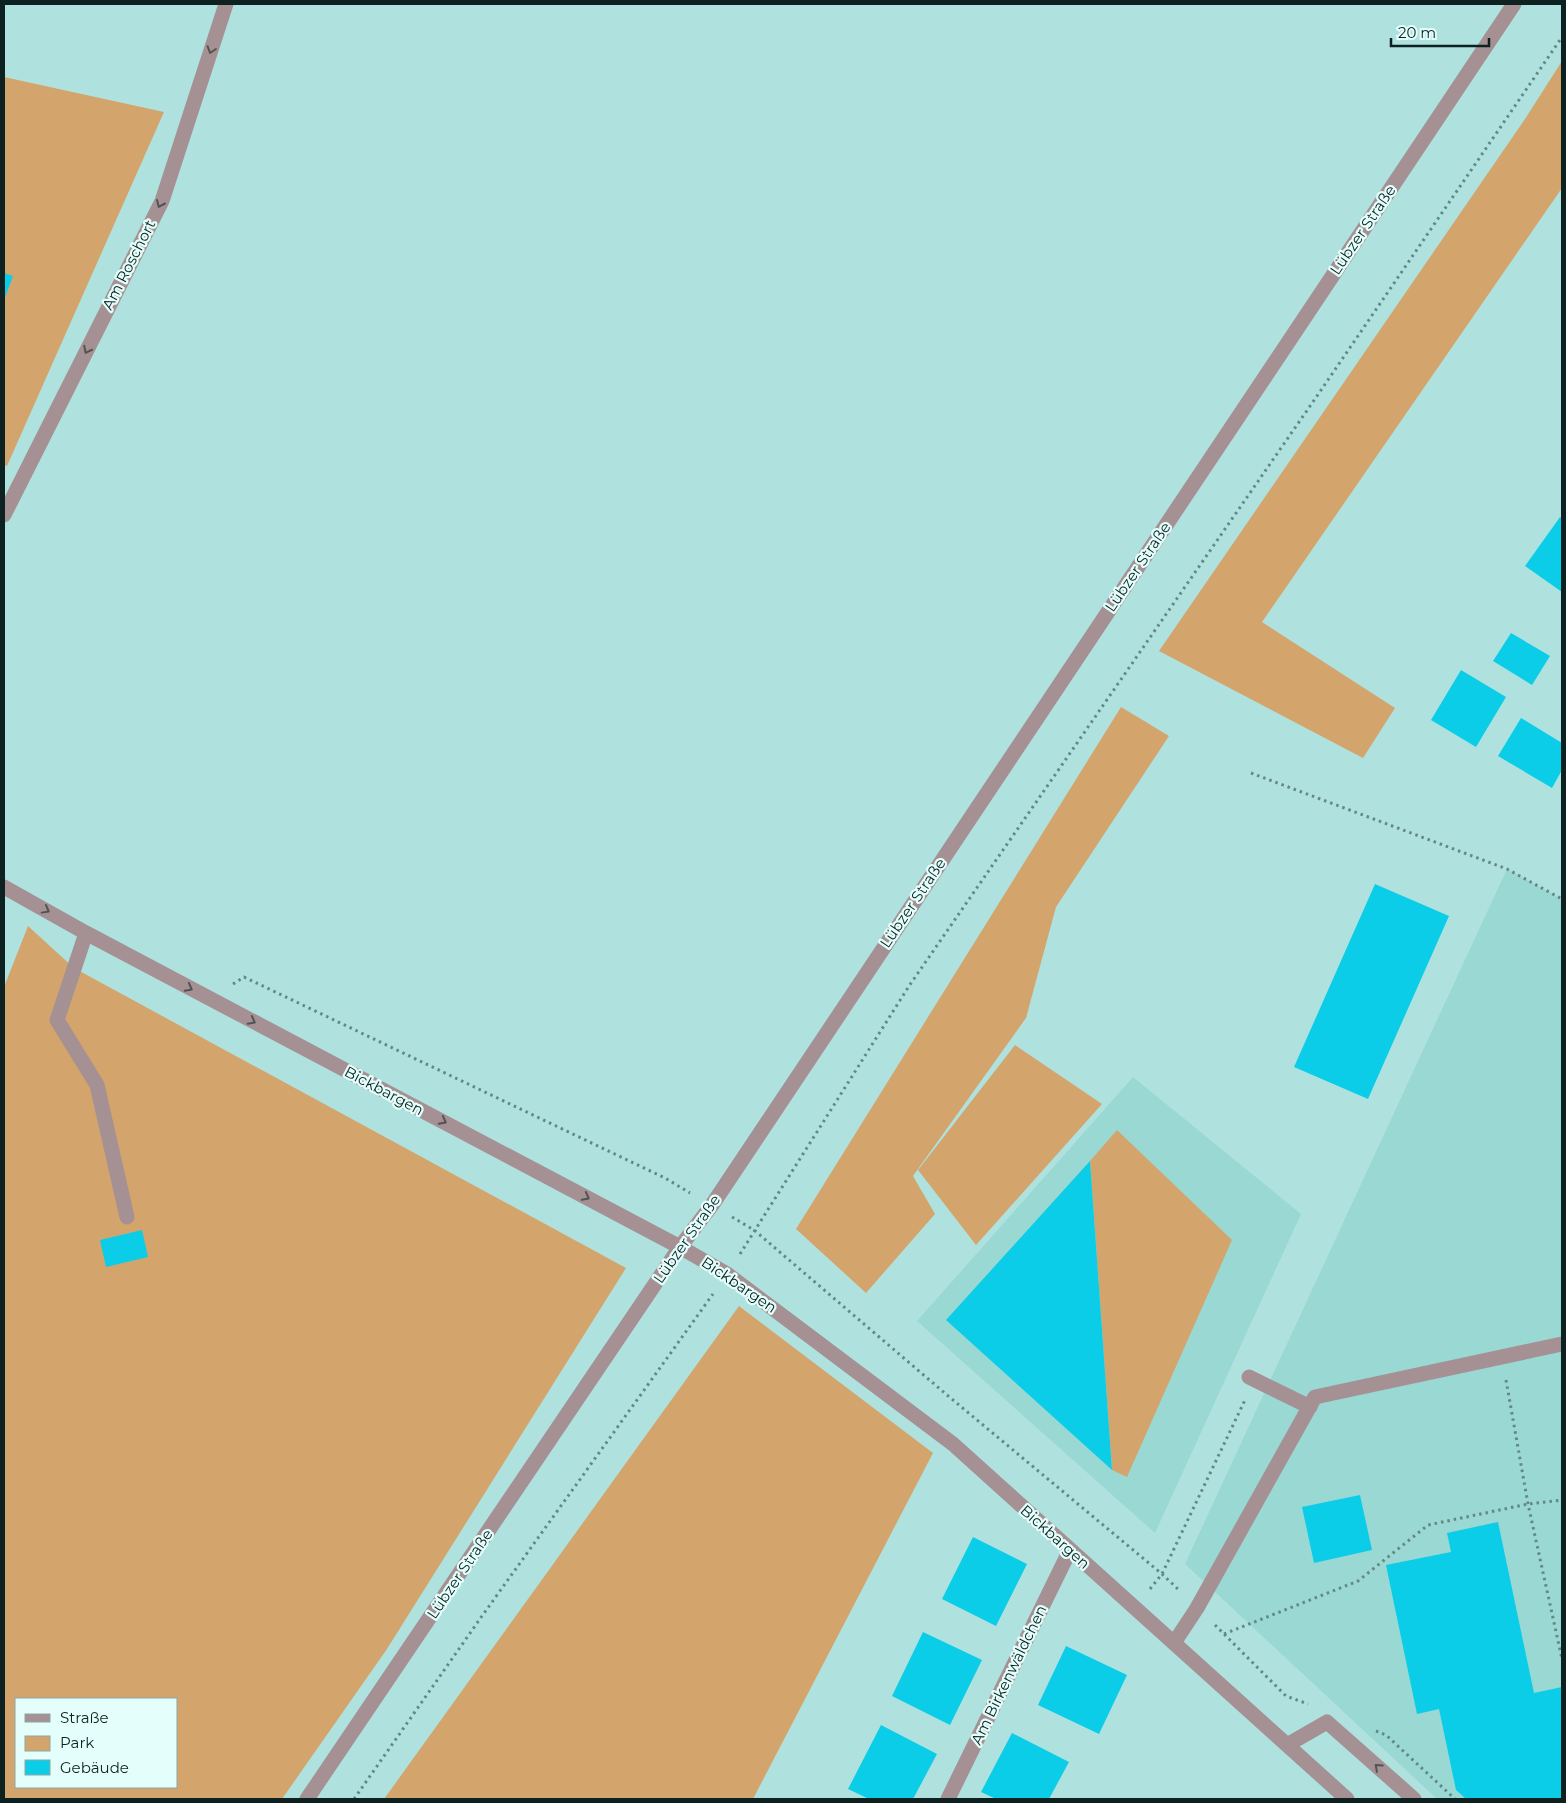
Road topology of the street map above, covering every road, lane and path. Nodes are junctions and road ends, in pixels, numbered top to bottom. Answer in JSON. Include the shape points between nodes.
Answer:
{"nodes":[{"id":1,"x":226,"y":4,"type":"edge"},
{"id":2,"x":1514,"y":4,"type":"edge"},
{"id":3,"x":1562,"y":36,"type":"edge"},
{"id":4,"x":4,"y":515,"type":"edge"},
{"id":5,"x":1251,"y":773,"type":"dead end"},
{"id":6,"x":4,"y":886,"type":"edge"},
{"id":7,"x":1562,"y":899,"type":"edge"},
{"id":8,"x":86,"y":933,"type":"junction"},
{"id":9,"x":244,"y":977,"type":"dead end"},
{"id":10,"x":712,"y":1205,"type":"junction"},
{"id":11,"x":127,"y":1216,"type":"dead end"},
{"id":12,"x":754,"y":1230,"type":"junction"},
{"id":13,"x":680,"y":1247,"type":"junction"},
{"id":14,"x":727,"y":1274,"type":"junction"},
{"id":15,"x":1562,"y":1344,"type":"edge"},
{"id":16,"x":1502,"y":1357,"type":"junction"},
{"id":17,"x":1252,"y":1378,"type":"joint"},
{"id":18,"x":1310,"y":1407,"type":"junction"},
{"id":19,"x":1562,"y":1500,"type":"edge"},
{"id":20,"x":1528,"y":1504,"type":"junction"},
{"id":21,"x":1070,"y":1550,"type":"junction"},
{"id":22,"x":1162,"y":1574,"type":"junction"},
{"id":23,"x":1135,"y":1608,"type":"junction"},
{"id":24,"x":1197,"y":1608,"type":"junction"},
{"id":25,"x":1224,"y":1634,"type":"junction"},
{"id":26,"x":1174,"y":1643,"type":"junction"},
{"id":27,"x":1562,"y":1659,"type":"edge"},
{"id":28,"x":1313,"y":1706,"type":"dead end"},
{"id":29,"x":1367,"y":1728,"type":"dead end"},
{"id":30,"x":1287,"y":1745,"type":"junction"},
{"id":31,"x":307,"y":1799,"type":"edge"},
{"id":32,"x":354,"y":1799,"type":"edge"},
{"id":33,"x":948,"y":1799,"type":"edge"},
{"id":34,"x":1347,"y":1799,"type":"edge"},
{"id":35,"x":1414,"y":1799,"type":"edge"},
{"id":36,"x":1455,"y":1799,"type":"edge"}],
"edges":[{"from":1,"to":4,"type":"street","name":"Am Roschort","one_way":true,"via":[[162,201]]},
{"from":2,"to":10,"type":"street","name":"Lübzer Straße"},
{"from":3,"to":12,"type":"path","via":[[909,986]]},
{"from":5,"to":7,"type":"path","via":[[1507,869]]},
{"from":6,"to":8,"type":"street","name":"Bickbargen","one_way":true},
{"from":8,"to":11,"type":"street","via":[[57,1020],[97,1085]]},
{"from":8,"to":13,"type":"street","name":"Bickbargen","one_way":true},
{"from":9,"to":10,"type":"path","via":[[665,1178]]},
{"from":10,"to":12,"type":"path"},
{"from":10,"to":13,"type":"street","name":"Lübzer Straße"},
{"from":12,"to":14,"type":"path"},
{"from":12,"to":22,"type":"path"},
{"from":13,"to":14,"type":"street","name":"Bickbargen"},
{"from":13,"to":31,"type":"street","name":"Lübzer Straße"},
{"from":14,"to":21,"type":"street","name":"Bickbargen","via":[[953,1444]]},
{"from":14,"to":32,"type":"path"},
{"from":15,"to":16,"type":"street"},
{"from":16,"to":18,"type":"street","via":[[1315,1397]]},
{"from":16,"to":20,"type":"path"},
{"from":17,"to":18,"type":"street"},
{"from":17,"to":22,"type":"path"},
{"from":18,"to":24,"type":"street"},
{"from":19,"to":20,"type":"path"},
{"from":20,"to":25,"type":"path","via":[[1428,1525],[1358,1581]]},
{"from":20,"to":27,"type":"path"},
{"from":21,"to":23,"type":"street","name":"Bickbargen"},
{"from":21,"to":33,"type":"street","name":"Am Birkenwäldchen"},
{"from":22,"to":23,"type":"path"},
{"from":22,"to":24,"type":"path"},
{"from":23,"to":26,"type":"street","name":"Bickbargen"},
{"from":24,"to":25,"type":"path"},
{"from":24,"to":26,"type":"street"},
{"from":25,"to":28,"type":"path","via":[[1286,1696]]},
{"from":26,"to":30,"type":"street","name":"Bickbargen"},
{"from":29,"to":36,"type":"path","via":[[1386,1735]]},
{"from":30,"to":34,"type":"street","name":"Bickbargen"},
{"from":35,"to":30,"type":"street","one_way":true,"via":[[1327,1722]]}]}
